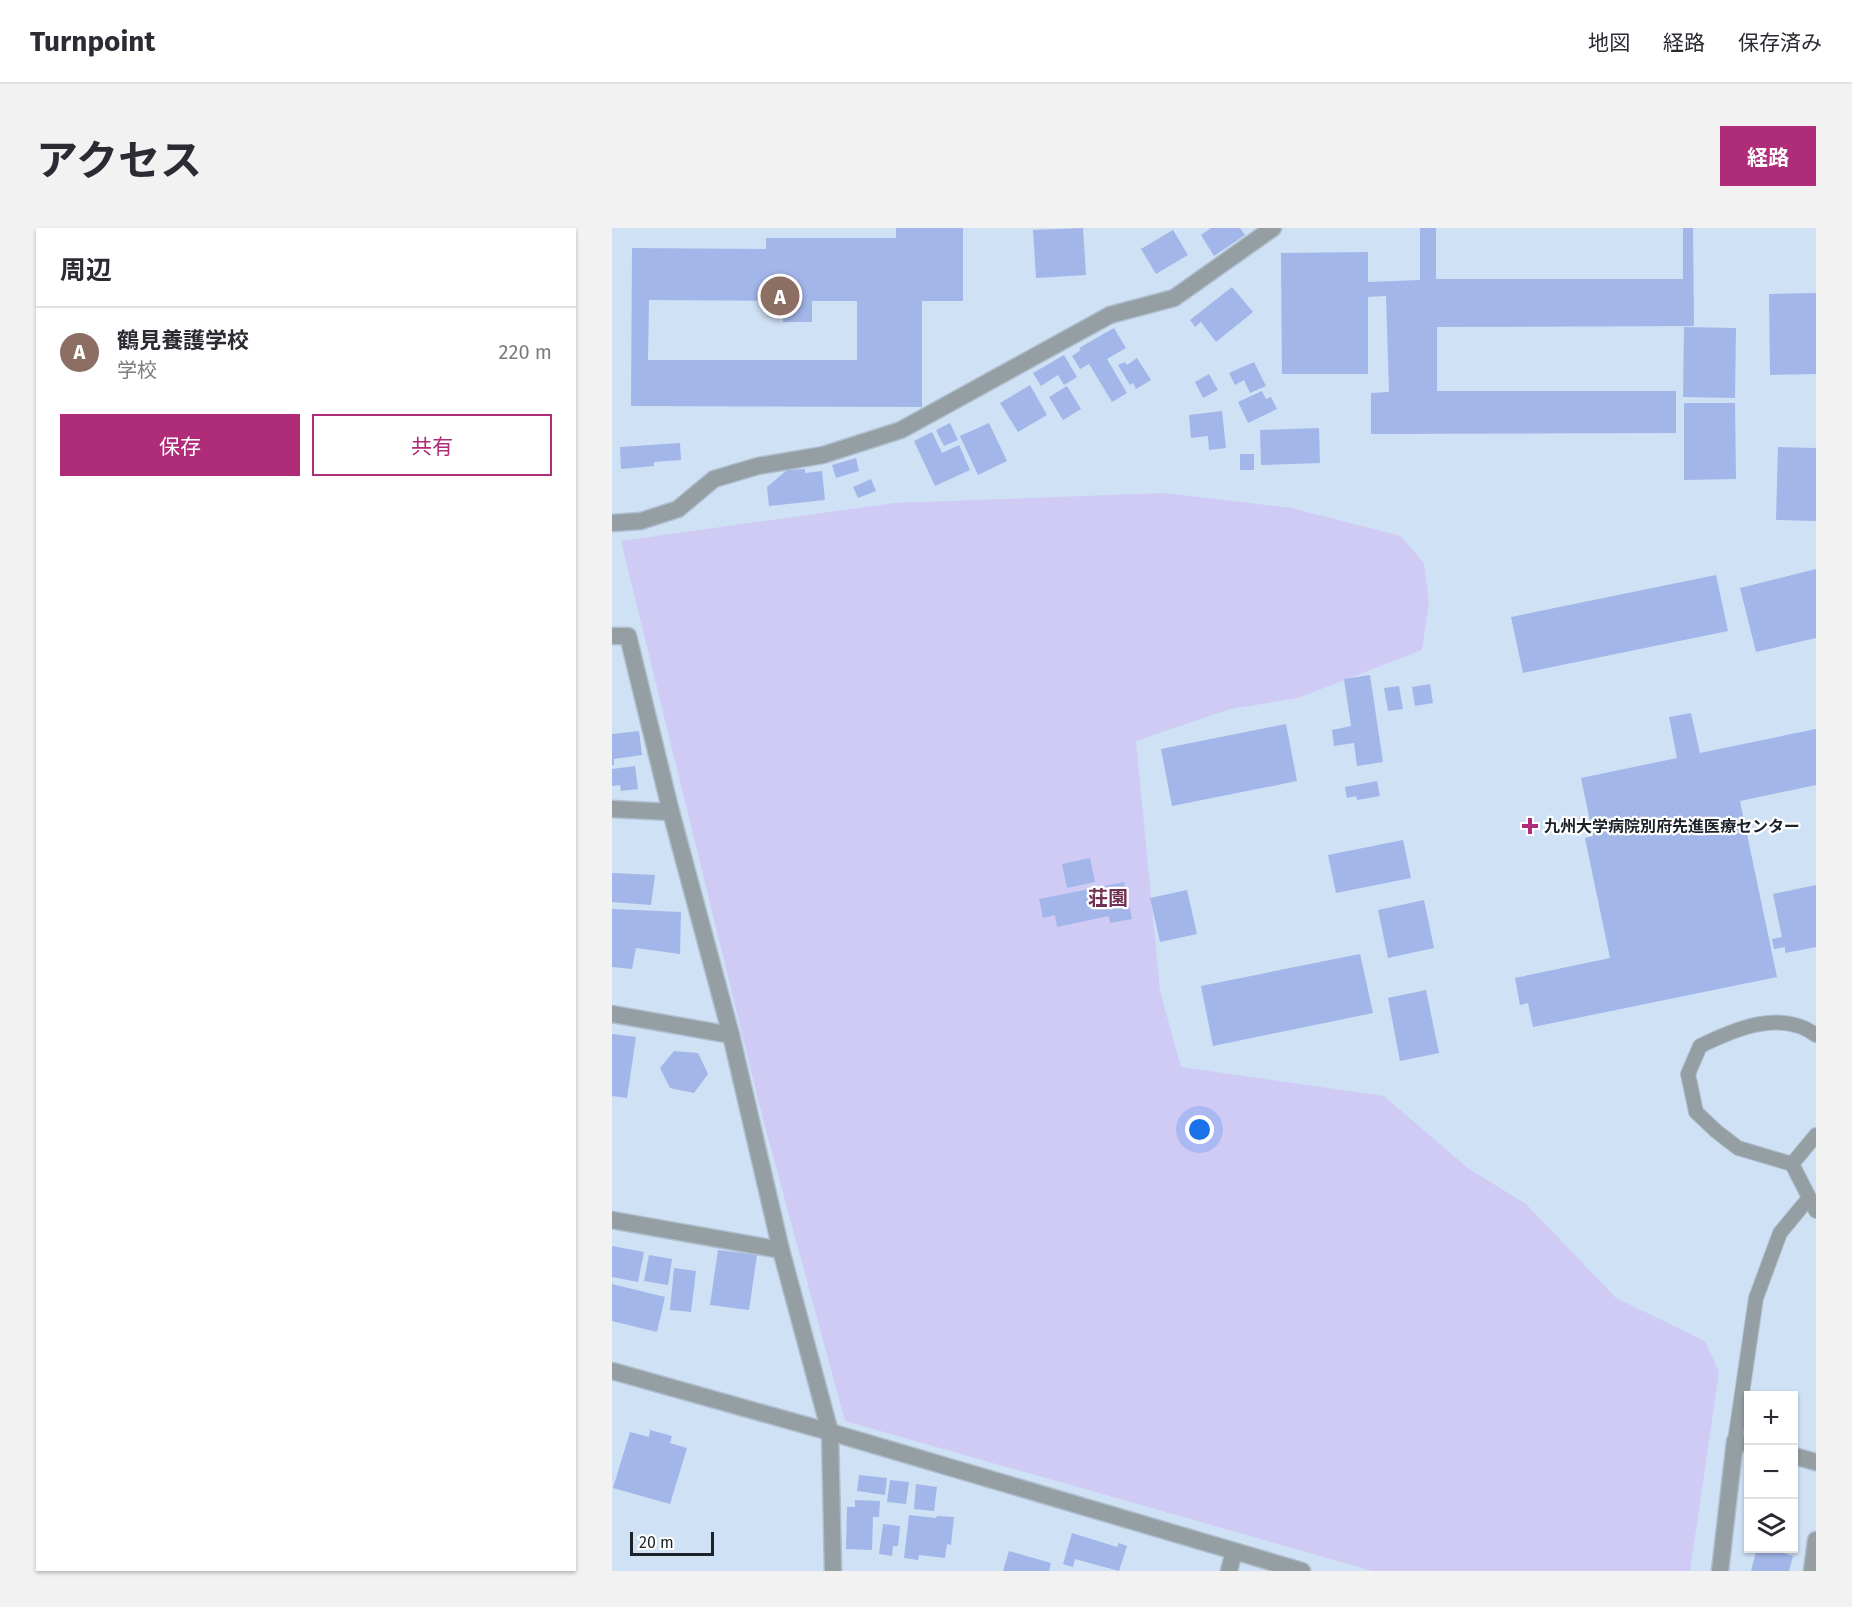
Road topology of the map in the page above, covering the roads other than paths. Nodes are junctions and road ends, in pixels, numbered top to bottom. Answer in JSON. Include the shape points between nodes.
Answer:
{"nodes":[{"id":1,"x":1274,"y":228,"type":"edge"},
{"id":2,"x":612,"y":523,"type":"edge"},
{"id":3,"x":612,"y":636,"type":"edge"},
{"id":4,"x":612,"y":809,"type":"edge"},
{"id":5,"x":671,"y":812,"type":"junction"},
{"id":6,"x":612,"y":1014,"type":"edge"},
{"id":7,"x":731,"y":1035,"type":"junction"},
{"id":8,"x":1816,"y":1035,"type":"edge"},
{"id":9,"x":1816,"y":1135,"type":"edge"},
{"id":10,"x":1792,"y":1164,"type":"junction"},
{"id":11,"x":1813,"y":1204,"type":"edge"},
{"id":12,"x":612,"y":1220,"type":"edge"},
{"id":13,"x":782,"y":1250,"type":"junction"},
{"id":14,"x":612,"y":1371,"type":"edge"},
{"id":15,"x":830,"y":1432,"type":"junction"},
{"id":16,"x":1742,"y":1443,"type":"edge"},
{"id":17,"x":1798,"y":1457,"type":"edge"},
{"id":18,"x":1816,"y":1462,"type":"edge"},
{"id":19,"x":1816,"y":1540,"type":"edge"},
{"id":20,"x":1234,"y":1551,"type":"junction"},
{"id":21,"x":833,"y":1571,"type":"edge"},
{"id":22,"x":1229,"y":1571,"type":"edge"},
{"id":23,"x":1302,"y":1571,"type":"edge"},
{"id":24,"x":1720,"y":1571,"type":"edge"},
{"id":25,"x":1812,"y":1571,"type":"edge"}],
"edges":[{"from":1,"to":2,"type":"street","via":[[1174,298],[1110,315],[901,430],[823,456],[758,466],[714,479],[678,509],[642,521]]},
{"from":3,"to":5,"type":"street","via":[[628,636]]},
{"from":4,"to":5,"type":"street"},
{"from":5,"to":7,"type":"street"},
{"from":6,"to":7,"type":"street"},
{"from":7,"to":13,"type":"street"},
{"from":8,"to":10,"type":"lane","via":[[1806,1028],[1778,1022],[1735,1029],[1700,1046],[1688,1074],[1696,1112],[1716,1131],[1738,1148]]},
{"from":9,"to":10,"type":"lane"},
{"from":10,"to":11,"type":"lane"},
{"from":11,"to":16,"type":"lane","via":[[1780,1233],[1756,1298]]},
{"from":12,"to":13,"type":"street"},
{"from":13,"to":15,"type":"street"},
{"from":14,"to":15,"type":"street"},
{"from":15,"to":20,"type":"street"},
{"from":15,"to":21,"type":"street"},
{"from":16,"to":24,"type":"street"},
{"from":17,"to":18,"type":"street"},
{"from":19,"to":25,"type":"street"},
{"from":20,"to":22,"type":"street"},
{"from":20,"to":23,"type":"street"}]}
